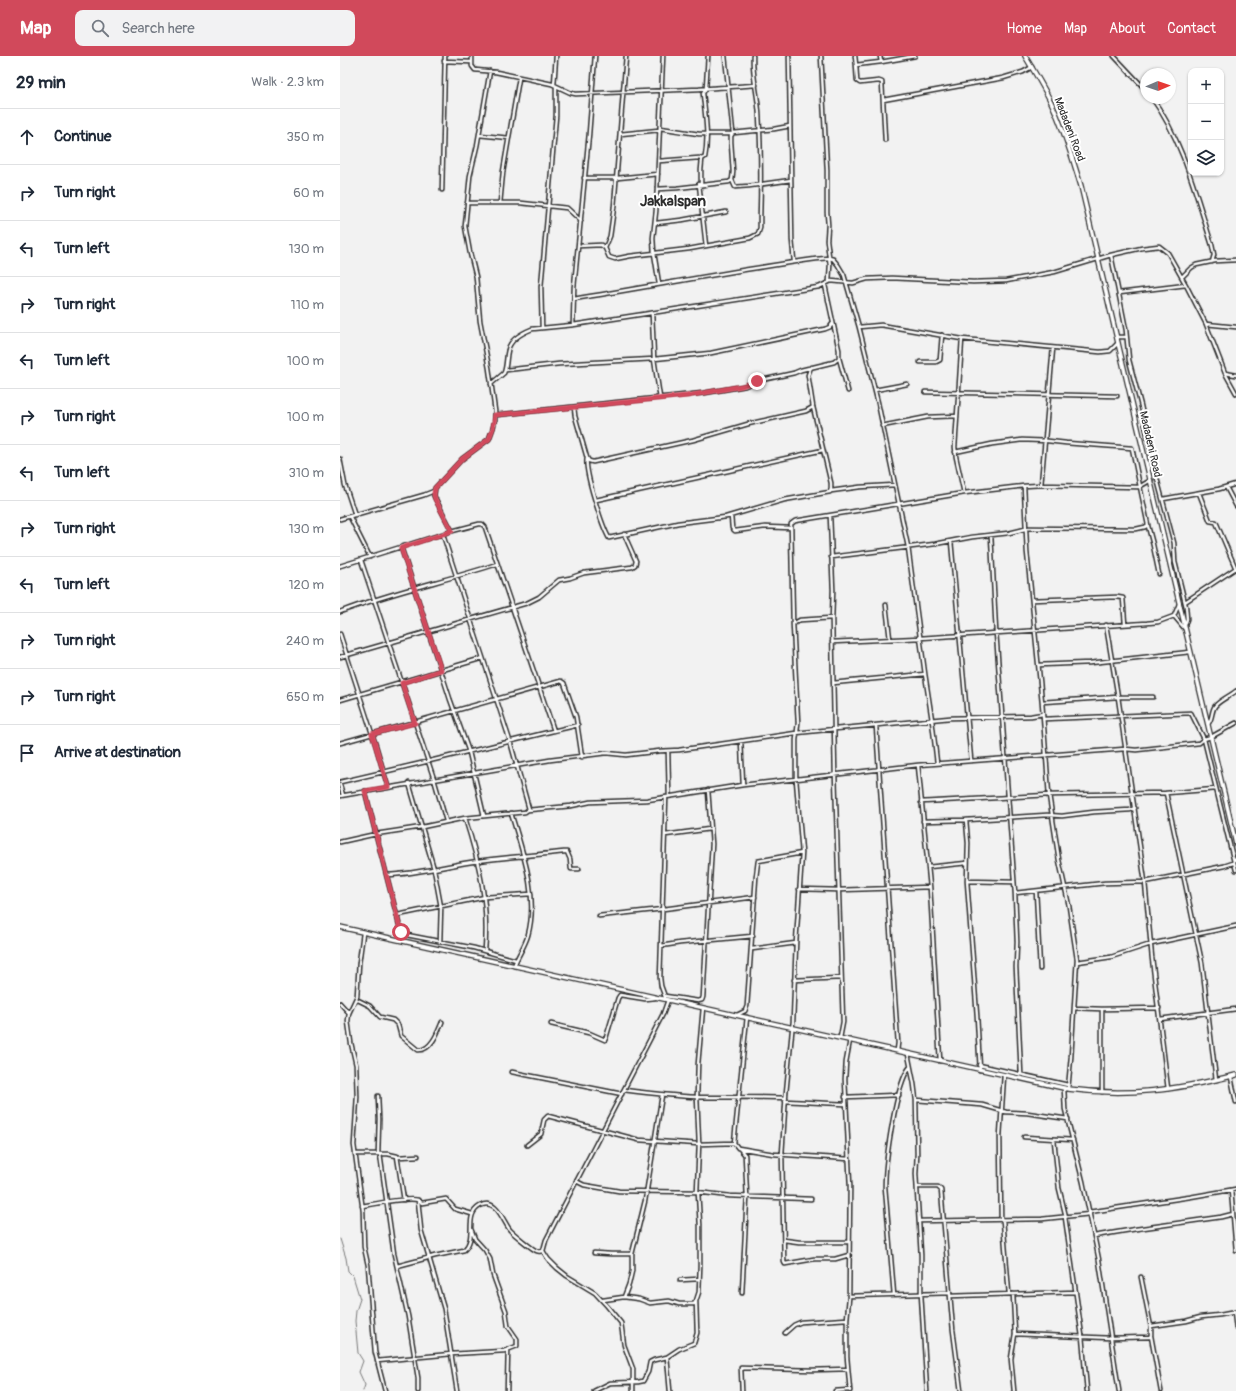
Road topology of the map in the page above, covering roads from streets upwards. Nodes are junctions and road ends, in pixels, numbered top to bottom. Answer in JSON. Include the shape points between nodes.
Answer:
{"nodes":[{"id":1,"x":444,"y":56,"type":"edge"},
{"id":2,"x":472,"y":56,"type":"edge"},
{"id":3,"x":556,"y":56,"type":"edge"},
{"id":4,"x":594,"y":56,"type":"edge"},
{"id":5,"x":626,"y":56,"type":"edge"},
{"id":6,"x":663,"y":56,"type":"edge"},
{"id":7,"x":708,"y":56,"type":"edge"},
{"id":8,"x":725,"y":56,"type":"edge"},
{"id":9,"x":753,"y":56,"type":"edge"},
{"id":10,"x":789,"y":56,"type":"edge"},
{"id":11,"x":821,"y":56,"type":"edge"},
{"id":12,"x":855,"y":56,"type":"edge"},
{"id":13,"x":880,"y":56,"type":"edge"},
{"id":14,"x":915,"y":56,"type":"edge"},
{"id":15,"x":1025,"y":56,"type":"edge"},
{"id":16,"x":1114,"y":56,"type":"edge"},
{"id":17,"x":444,"y":61,"type":"junction"},
{"id":18,"x":471,"y":62,"type":"junction"},
{"id":19,"x":881,"y":62,"type":"junction"},
{"id":20,"x":856,"y":65,"type":"junction"},
{"id":21,"x":1032,"y":67,"type":"junction"},
{"id":22,"x":490,"y":72,"type":"junction"},
{"id":23,"x":520,"y":78,"type":"junction"},
{"id":24,"x":1140,"y":84,"type":"edge"},
{"id":25,"x":555,"y":85,"type":"junction"},
{"id":26,"x":756,"y":85,"type":"junction"},
{"id":27,"x":729,"y":87,"type":"junction"},
{"id":28,"x":706,"y":88,"type":"junction"},
{"id":29,"x":661,"y":90,"type":"junction"},
{"id":30,"x":623,"y":91,"type":"junction"},
{"id":31,"x":592,"y":93,"type":"junction"},
{"id":32,"x":883,"y":100,"type":"junction"},
{"id":33,"x":1156,"y":104,"type":"edge"},
{"id":34,"x":790,"y":126,"type":"junction"},
{"id":35,"x":660,"y":129,"type":"junction"},
{"id":36,"x":759,"y":131,"type":"junction"},
{"id":37,"x":620,"y":134,"type":"junction"},
{"id":38,"x":706,"y":134,"type":"junction"},
{"id":39,"x":733,"y":134,"type":"junction"},
{"id":40,"x":479,"y":135,"type":"junction"},
{"id":41,"x":509,"y":138,"type":"junction"},
{"id":42,"x":885,"y":140,"type":"dead end"},
{"id":43,"x":702,"y":159,"type":"junction"},
{"id":44,"x":659,"y":161,"type":"junction"},
{"id":45,"x":658,"y":174,"type":"junction"},
{"id":46,"x":584,"y":178,"type":"junction"},
{"id":47,"x":617,"y":178,"type":"junction"},
{"id":48,"x":732,"y":180,"type":"junction"},
{"id":49,"x":791,"y":180,"type":"junction"},
{"id":50,"x":700,"y":184,"type":"junction"},
{"id":51,"x":761,"y":184,"type":"junction"},
{"id":52,"x":657,"y":189,"type":"junction"},
{"id":53,"x":442,"y":190,"type":"dead end"},
{"id":54,"x":467,"y":203,"type":"junction"},
{"id":55,"x":500,"y":203,"type":"junction"},
{"id":56,"x":549,"y":207,"type":"junction"},
{"id":57,"x":726,"y":212,"type":"dead end"},
{"id":58,"x":702,"y":216,"type":"junction"},
{"id":59,"x":581,"y":221,"type":"junction"},
{"id":60,"x":656,"y":223,"type":"junction"},
{"id":61,"x":578,"y":246,"type":"junction"},
{"id":62,"x":706,"y":246,"type":"junction"},
{"id":63,"x":605,"y":248,"type":"junction"},
{"id":64,"x":654,"y":253,"type":"junction"},
{"id":65,"x":1111,"y":255,"type":"junction"},
{"id":66,"x":828,"y":258,"type":"junction"},
{"id":67,"x":1099,"y":259,"type":"junction"},
{"id":68,"x":1236,"y":260,"type":"edge"},
{"id":69,"x":794,"y":262,"type":"junction"},
{"id":70,"x":1212,"y":262,"type":"junction"},
{"id":71,"x":1182,"y":277,"type":"junction"},
{"id":72,"x":829,"y":281,"type":"junction"},
{"id":73,"x":847,"y":283,"type":"junction"},
{"id":74,"x":659,"y":284,"type":"junction"},
{"id":75,"x":825,"y":285,"type":"junction"},
{"id":76,"x":1186,"y":285,"type":"junction"},
{"id":77,"x":1119,"y":293,"type":"junction"},
{"id":78,"x":574,"y":299,"type":"junction"},
{"id":79,"x":652,"y":314,"type":"junction"},
{"id":80,"x":833,"y":322,"type":"junction"},
{"id":81,"x":1206,"y":324,"type":"junction"},
{"id":82,"x":574,"y":325,"type":"junction"},
{"id":83,"x":859,"y":327,"type":"junction"},
{"id":84,"x":1236,"y":327,"type":"edge"},
{"id":85,"x":542,"y":328,"type":"junction"},
{"id":86,"x":942,"y":335,"type":"junction"},
{"id":87,"x":1126,"y":336,"type":"junction"},
{"id":88,"x":1117,"y":337,"type":"junction"},
{"id":89,"x":962,"y":339,"type":"junction"},
{"id":90,"x":1118,"y":342,"type":"junction"},
{"id":91,"x":1053,"y":348,"type":"junction"},
{"id":92,"x":839,"y":358,"type":"junction"},
{"id":93,"x":654,"y":359,"type":"junction"},
{"id":94,"x":920,"y":362,"type":"dead end"},
{"id":95,"x":811,"y":367,"type":"junction"},
{"id":96,"x":506,"y":370,"type":"junction"},
{"id":97,"x":1225,"y":373,"type":"junction"},
{"id":98,"x":1236,"y":375,"type":"edge"},
{"id":99,"x":491,"y":384,"type":"junction"},
{"id":100,"x":906,"y":384,"type":"dead end"},
{"id":101,"x":874,"y":390,"type":"junction"},
{"id":102,"x":848,"y":391,"type":"dead end"},
{"id":103,"x":925,"y":392,"type":"dead end"},
{"id":104,"x":959,"y":393,"type":"junction"},
{"id":105,"x":1236,"y":393,"type":"edge"},
{"id":106,"x":1049,"y":395,"type":"junction"},
{"id":107,"x":1117,"y":396,"type":"dead end"},
{"id":108,"x":660,"y":398,"type":"junction"},
{"id":109,"x":574,"y":407,"type":"junction"},
{"id":110,"x":813,"y":407,"type":"junction"},
{"id":111,"x":495,"y":415,"type":"junction"},
{"id":112,"x":957,"y":416,"type":"junction"},
{"id":113,"x":882,"y":426,"type":"junction"},
{"id":114,"x":1044,"y":441,"type":"junction"},
{"id":115,"x":823,"y":450,"type":"junction"},
{"id":116,"x":955,"y":452,"type":"junction"},
{"id":117,"x":340,"y":458,"type":"edge"},
{"id":118,"x":587,"y":458,"type":"junction"},
{"id":119,"x":1151,"y":480,"type":"junction"},
{"id":120,"x":1236,"y":484,"type":"edge"},
{"id":121,"x":895,"y":485,"type":"junction"},
{"id":122,"x":1041,"y":485,"type":"junction"},
{"id":123,"x":1024,"y":486,"type":"junction"},
{"id":124,"x":1141,"y":486,"type":"junction"},
{"id":125,"x":1226,"y":487,"type":"junction"},
{"id":126,"x":434,"y":491,"type":"junction"},
{"id":127,"x":831,"y":491,"type":"junction"},
{"id":128,"x":1199,"y":493,"type":"junction"},
{"id":129,"x":964,"y":494,"type":"junction"},
{"id":130,"x":1163,"y":499,"type":"junction"},
{"id":131,"x":596,"y":500,"type":"junction"},
{"id":132,"x":899,"y":504,"type":"junction"},
{"id":133,"x":1236,"y":506,"type":"edge"},
{"id":134,"x":355,"y":515,"type":"junction"},
{"id":135,"x":730,"y":516,"type":"junction"},
{"id":136,"x":830,"y":516,"type":"junction"},
{"id":137,"x":350,"y":517,"type":"junction"},
{"id":138,"x":340,"y":519,"type":"edge"},
{"id":139,"x":1148,"y":526,"type":"junction"},
{"id":140,"x":791,"y":528,"type":"junction"},
{"id":141,"x":1026,"y":529,"type":"junction"},
{"id":142,"x":452,"y":531,"type":"junction"},
{"id":143,"x":443,"y":534,"type":"junction"},
{"id":144,"x":624,"y":534,"type":"junction"},
{"id":145,"x":991,"y":535,"type":"junction"},
{"id":146,"x":951,"y":541,"type":"junction"},
{"id":147,"x":908,"y":547,"type":"junction"},
{"id":148,"x":401,"y":548,"type":"junction"},
{"id":149,"x":370,"y":557,"type":"junction"},
{"id":150,"x":832,"y":557,"type":"junction"},
{"id":151,"x":361,"y":560,"type":"junction"},
{"id":152,"x":497,"y":564,"type":"junction"},
{"id":153,"x":340,"y":566,"type":"edge"},
{"id":154,"x":1236,"y":568,"type":"edge"},
{"id":155,"x":1159,"y":574,"type":"dead end"},
{"id":156,"x":457,"y":577,"type":"junction"},
{"id":157,"x":415,"y":588,"type":"junction"},
{"id":158,"x":374,"y":600,"type":"junction"},
{"id":159,"x":1032,"y":600,"type":"junction"},
{"id":160,"x":1185,"y":602,"type":"junction"},
{"id":161,"x":1179,"y":603,"type":"junction"},
{"id":162,"x":886,"y":605,"type":"dead end"},
{"id":163,"x":512,"y":607,"type":"junction"},
{"id":164,"x":340,"y":612,"type":"edge"},
{"id":165,"x":1174,"y":616,"type":"junction"},
{"id":166,"x":832,"y":618,"type":"junction"},
{"id":167,"x":470,"y":619,"type":"junction"},
{"id":168,"x":793,"y":624,"type":"junction"},
{"id":169,"x":1125,"y":624,"type":"junction"},
{"id":170,"x":1106,"y":625,"type":"junction"},
{"id":171,"x":1185,"y":628,"type":"junction"},
{"id":172,"x":1036,"y":630,"type":"junction"},
{"id":173,"x":428,"y":632,"type":"junction"},
{"id":174,"x":996,"y":632,"type":"junction"},
{"id":175,"x":340,"y":634,"type":"edge"},
{"id":176,"x":959,"y":635,"type":"junction"},
{"id":177,"x":920,"y":638,"type":"junction"},
{"id":178,"x":890,"y":639,"type":"junction"},
{"id":179,"x":832,"y":642,"type":"junction"},
{"id":180,"x":388,"y":643,"type":"junction"},
{"id":181,"x":1190,"y":652,"type":"junction"},
{"id":182,"x":347,"y":655,"type":"junction"},
{"id":183,"x":340,"y":657,"type":"edge"},
{"id":184,"x":483,"y":658,"type":"junction"},
{"id":185,"x":1112,"y":660,"type":"junction"},
{"id":186,"x":1039,"y":665,"type":"junction"},
{"id":187,"x":441,"y":670,"type":"junction"},
{"id":188,"x":925,"y":674,"type":"junction"},
{"id":189,"x":833,"y":682,"type":"junction"},
{"id":190,"x":402,"y":683,"type":"junction"},
{"id":191,"x":538,"y":688,"type":"junction"},
{"id":192,"x":1236,"y":691,"type":"edge"},
{"id":193,"x":359,"y":694,"type":"junction"},
{"id":194,"x":1118,"y":697,"type":"junction"},
{"id":195,"x":1153,"y":697,"type":"dead end"},
{"id":196,"x":496,"y":699,"type":"junction"},
{"id":197,"x":340,"y":700,"type":"edge"},
{"id":198,"x":1042,"y":702,"type":"junction"},
{"id":199,"x":454,"y":711,"type":"junction"},
{"id":200,"x":1043,"y":714,"type":"junction"},
{"id":201,"x":1120,"y":715,"type":"junction"},
{"id":202,"x":1002,"y":716,"type":"junction"},
{"id":203,"x":966,"y":718,"type":"junction"},
{"id":204,"x":1044,"y":719,"type":"junction"},
{"id":205,"x":932,"y":720,"type":"junction"},
{"id":206,"x":415,"y":723,"type":"junction"},
{"id":207,"x":1236,"y":723,"type":"edge"},
{"id":208,"x":1208,"y":724,"type":"junction"},
{"id":209,"x":578,"y":725,"type":"junction"},
{"id":210,"x":876,"y":726,"type":"junction"},
{"id":211,"x":835,"y":729,"type":"junction"},
{"id":212,"x":554,"y":731,"type":"junction"},
{"id":213,"x":796,"y":733,"type":"junction"},
{"id":214,"x":372,"y":734,"type":"junction"},
{"id":215,"x":1211,"y":737,"type":"junction"},
{"id":216,"x":1204,"y":739,"type":"junction"},
{"id":217,"x":740,"y":741,"type":"junction"},
{"id":218,"x":510,"y":742,"type":"junction"},
{"id":219,"x":340,"y":743,"type":"edge"},
{"id":220,"x":1125,"y":749,"type":"junction"},
{"id":221,"x":668,"y":751,"type":"junction"},
{"id":222,"x":469,"y":752,"type":"junction"},
{"id":223,"x":1046,"y":755,"type":"junction"},
{"id":224,"x":582,"y":757,"type":"junction"},
{"id":225,"x":1005,"y":757,"type":"junction"},
{"id":226,"x":971,"y":760,"type":"junction"},
{"id":227,"x":428,"y":762,"type":"junction"},
{"id":228,"x":937,"y":763,"type":"junction"},
{"id":229,"x":918,"y":765,"type":"junction"},
{"id":230,"x":518,"y":766,"type":"junction"},
{"id":231,"x":880,"y":769,"type":"junction"},
{"id":232,"x":383,"y":772,"type":"junction"},
{"id":233,"x":475,"y":773,"type":"junction"},
{"id":234,"x":835,"y":774,"type":"junction"},
{"id":235,"x":434,"y":779,"type":"junction"},
{"id":236,"x":796,"y":779,"type":"junction"},
{"id":237,"x":340,"y":783,"type":"edge"},
{"id":238,"x":409,"y":784,"type":"junction"},
{"id":239,"x":743,"y":785,"type":"junction"},
{"id":240,"x":388,"y":787,"type":"junction"},
{"id":241,"x":1216,"y":789,"type":"junction"},
{"id":242,"x":708,"y":790,"type":"junction"},
{"id":243,"x":365,"y":791,"type":"junction"},
{"id":244,"x":1166,"y":793,"type":"junction"},
{"id":245,"x":1132,"y":794,"type":"junction"},
{"id":246,"x":1049,"y":795,"type":"junction"},
{"id":247,"x":342,"y":796,"type":"edge"},
{"id":248,"x":668,"y":796,"type":"junction"},
{"id":249,"x":1008,"y":798,"type":"junction"},
{"id":250,"x":921,"y":802,"type":"junction"},
{"id":251,"x":1135,"y":808,"type":"junction"},
{"id":252,"x":528,"y":810,"type":"junction"},
{"id":253,"x":511,"y":813,"type":"junction"},
{"id":254,"x":1052,"y":815,"type":"junction"},
{"id":255,"x":484,"y":816,"type":"junction"},
{"id":256,"x":465,"y":818,"type":"junction"},
{"id":257,"x":1009,"y":818,"type":"junction"},
{"id":258,"x":966,"y":820,"type":"junction"},
{"id":259,"x":446,"y":821,"type":"junction"},
{"id":260,"x":923,"y":821,"type":"junction"},
{"id":261,"x":422,"y":827,"type":"junction"},
{"id":262,"x":1234,"y":828,"type":"edge"},
{"id":263,"x":710,"y":829,"type":"junction"},
{"id":264,"x":376,"y":834,"type":"junction"},
{"id":265,"x":664,"y":835,"type":"junction"},
{"id":266,"x":1235,"y":837,"type":"edge"},
{"id":267,"x":340,"y":842,"type":"edge"},
{"id":268,"x":1236,"y":844,"type":"edge"},
{"id":269,"x":802,"y":853,"type":"junction"},
{"id":270,"x":524,"y":857,"type":"junction"},
{"id":271,"x":1236,"y":858,"type":"edge"},
{"id":272,"x":478,"y":861,"type":"junction"},
{"id":273,"x":967,"y":863,"type":"junction"},
{"id":274,"x":1235,"y":864,"type":"edge"},
{"id":275,"x":928,"y":868,"type":"junction"},
{"id":276,"x":434,"y":869,"type":"junction"},
{"id":277,"x":579,"y":869,"type":"dead end"},
{"id":278,"x":1236,"y":870,"type":"edge"},
{"id":279,"x":1183,"y":874,"type":"junction"},
{"id":280,"x":387,"y":875,"type":"junction"},
{"id":281,"x":967,"y":881,"type":"junction"},
{"id":282,"x":1014,"y":882,"type":"junction"},
{"id":283,"x":1145,"y":882,"type":"junction"},
{"id":284,"x":930,"y":887,"type":"junction"},
{"id":285,"x":888,"y":888,"type":"junction"},
{"id":286,"x":1065,"y":888,"type":"junction"},
{"id":287,"x":799,"y":889,"type":"junction"},
{"id":288,"x":839,"y":890,"type":"junction"},
{"id":289,"x":1036,"y":891,"type":"junction"},
{"id":290,"x":1015,"y":893,"type":"junction"},
{"id":291,"x":531,"y":894,"type":"junction"},
{"id":292,"x":485,"y":897,"type":"junction"},
{"id":293,"x":755,"y":897,"type":"junction"},
{"id":294,"x":709,"y":903,"type":"junction"},
{"id":295,"x":441,"y":906,"type":"junction"},
{"id":296,"x":663,"y":909,"type":"junction"},
{"id":297,"x":398,"y":915,"type":"junction"},
{"id":298,"x":599,"y":916,"type":"dead end"},
{"id":299,"x":1236,"y":926,"type":"edge"},
{"id":300,"x":340,"y":928,"type":"edge"},
{"id":301,"x":363,"y":933,"type":"junction"},
{"id":302,"x":1196,"y":935,"type":"junction"},
{"id":303,"x":753,"y":936,"type":"junction"},
{"id":304,"x":707,"y":940,"type":"junction"},
{"id":305,"x":440,"y":942,"type":"junction"},
{"id":306,"x":796,"y":943,"type":"junction"},
{"id":307,"x":1151,"y":944,"type":"junction"},
{"id":308,"x":661,"y":946,"type":"junction"},
{"id":309,"x":752,"y":948,"type":"junction"},
{"id":310,"x":486,"y":950,"type":"junction"},
{"id":311,"x":516,"y":960,"type":"junction"},
{"id":312,"x":1077,"y":962,"type":"junction"},
{"id":313,"x":514,"y":966,"type":"junction"},
{"id":314,"x":1040,"y":968,"type":"dead end"},
{"id":315,"x":841,"y":978,"type":"junction"},
{"id":316,"x":794,"y":980,"type":"junction"},
{"id":317,"x":657,"y":997,"type":"junction"},
{"id":318,"x":666,"y":998,"type":"junction"},
{"id":319,"x":356,"y":999,"type":"junction"},
{"id":320,"x":340,"y":1004,"type":"edge"},
{"id":321,"x":703,"y":1008,"type":"junction"},
{"id":322,"x":1074,"y":1008,"type":"junction"},
{"id":323,"x":1159,"y":1008,"type":"junction"},
{"id":324,"x":1102,"y":1009,"type":"junction"},
{"id":325,"x":1236,"y":1009,"type":"edge"},
{"id":326,"x":349,"y":1012,"type":"junction"},
{"id":327,"x":1208,"y":1013,"type":"junction"},
{"id":328,"x":738,"y":1015,"type":"junction"},
{"id":329,"x":747,"y":1017,"type":"junction"},
{"id":330,"x":1160,"y":1019,"type":"junction"},
{"id":331,"x":442,"y":1022,"type":"dead end"},
{"id":332,"x":551,"y":1024,"type":"dead end"},
{"id":333,"x":792,"y":1028,"type":"junction"},
{"id":334,"x":840,"y":1038,"type":"junction"},
{"id":335,"x":850,"y":1040,"type":"junction"},
{"id":336,"x":897,"y":1051,"type":"junction"},
{"id":337,"x":908,"y":1054,"type":"junction"},
{"id":338,"x":940,"y":1061,"type":"junction"},
{"id":339,"x":910,"y":1067,"type":"junction"},
{"id":340,"x":979,"y":1068,"type":"junction"},
{"id":341,"x":512,"y":1072,"type":"dead end"},
{"id":342,"x":1021,"y":1074,"type":"junction"},
{"id":343,"x":1004,"y":1075,"type":"junction"},
{"id":344,"x":1236,"y":1075,"type":"edge"},
{"id":345,"x":1231,"y":1077,"type":"junction"},
{"id":346,"x":1217,"y":1080,"type":"junction"},
{"id":347,"x":1067,"y":1087,"type":"junction"},
{"id":348,"x":624,"y":1090,"type":"junction"},
{"id":349,"x":1168,"y":1090,"type":"junction"},
{"id":350,"x":1102,"y":1093,"type":"junction"},
{"id":351,"x":622,"y":1094,"type":"junction"},
{"id":352,"x":662,"y":1094,"type":"junction"},
{"id":353,"x":899,"y":1095,"type":"junction"},
{"id":354,"x":378,"y":1096,"type":"dead end"},
{"id":355,"x":738,"y":1096,"type":"junction"},
{"id":356,"x":697,"y":1097,"type":"junction"},
{"id":357,"x":845,"y":1097,"type":"junction"},
{"id":358,"x":786,"y":1100,"type":"junction"},
{"id":359,"x":916,"y":1100,"type":"junction"},
{"id":360,"x":1236,"y":1102,"type":"edge"},
{"id":361,"x":846,"y":1104,"type":"junction"},
{"id":362,"x":1002,"y":1111,"type":"junction"},
{"id":363,"x":1068,"y":1119,"type":"junction"},
{"id":364,"x":602,"y":1130,"type":"junction"},
{"id":365,"x":1024,"y":1137,"type":"dead end"},
{"id":366,"x":1054,"y":1140,"type":"junction"},
{"id":367,"x":1073,"y":1140,"type":"junction"},
{"id":368,"x":653,"y":1142,"type":"junction"},
{"id":369,"x":734,"y":1143,"type":"junction"},
{"id":370,"x":527,"y":1144,"type":"dead end"},
{"id":371,"x":699,"y":1144,"type":"junction"},
{"id":372,"x":740,"y":1148,"type":"junction"},
{"id":373,"x":355,"y":1154,"type":"junction"},
{"id":374,"x":379,"y":1154,"type":"junction"},
{"id":375,"x":782,"y":1154,"type":"junction"},
{"id":376,"x":418,"y":1156,"type":"dead end"},
{"id":377,"x":398,"y":1158,"type":"junction"},
{"id":378,"x":849,"y":1159,"type":"junction"},
{"id":379,"x":576,"y":1181,"type":"junction"},
{"id":380,"x":916,"y":1187,"type":"junction"},
{"id":381,"x":1236,"y":1189,"type":"edge"},
{"id":382,"x":1231,"y":1190,"type":"junction"},
{"id":383,"x":645,"y":1191,"type":"junction"},
{"id":384,"x":697,"y":1192,"type":"junction"},
{"id":385,"x":747,"y":1197,"type":"junction"},
{"id":386,"x":782,"y":1198,"type":"junction"},
{"id":387,"x":811,"y":1199,"type":"dead end"},
{"id":388,"x":404,"y":1200,"type":"junction"},
{"id":389,"x":418,"y":1200,"type":"junction"},
{"id":390,"x":386,"y":1202,"type":"junction"},
{"id":391,"x":362,"y":1206,"type":"junction"},
{"id":392,"x":1090,"y":1213,"type":"junction"},
{"id":393,"x":472,"y":1214,"type":"junction"},
{"id":394,"x":1233,"y":1214,"type":"junction"},
{"id":395,"x":1065,"y":1217,"type":"junction"},
{"id":396,"x":944,"y":1220,"type":"junction"},
{"id":397,"x":1002,"y":1220,"type":"junction"},
{"id":398,"x":919,"y":1221,"type":"junction"},
{"id":399,"x":471,"y":1229,"type":"junction"},
{"id":400,"x":1094,"y":1236,"type":"junction"},
{"id":401,"x":784,"y":1240,"type":"junction"},
{"id":402,"x":849,"y":1242,"type":"junction"},
{"id":403,"x":1236,"y":1250,"type":"edge"},
{"id":404,"x":543,"y":1251,"type":"junction"},
{"id":405,"x":594,"y":1252,"type":"dead end"},
{"id":406,"x":632,"y":1254,"type":"junction"},
{"id":407,"x":849,"y":1255,"type":"junction"},
{"id":408,"x":429,"y":1258,"type":"junction"},
{"id":409,"x":397,"y":1266,"type":"junction"},
{"id":410,"x":1141,"y":1277,"type":"dead end"},
{"id":411,"x":699,"y":1279,"type":"junction"},
{"id":412,"x":680,"y":1280,"type":"dead end"},
{"id":413,"x":1076,"y":1292,"type":"junction"},
{"id":414,"x":742,"y":1293,"type":"dead end"},
{"id":415,"x":921,"y":1294,"type":"junction"},
{"id":416,"x":1009,"y":1294,"type":"junction"},
{"id":417,"x":1013,"y":1294,"type":"junction"},
{"id":418,"x":894,"y":1295,"type":"junction"},
{"id":419,"x":950,"y":1295,"type":"junction"},
{"id":420,"x":849,"y":1296,"type":"junction"},
{"id":421,"x":624,"y":1297,"type":"junction"},
{"id":422,"x":603,"y":1300,"type":"junction"},
{"id":423,"x":696,"y":1301,"type":"junction"},
{"id":424,"x":1235,"y":1312,"type":"edge"},
{"id":425,"x":847,"y":1319,"type":"junction"},
{"id":426,"x":1151,"y":1327,"type":"junction"},
{"id":427,"x":1236,"y":1328,"type":"edge"},
{"id":428,"x":785,"y":1333,"type":"dead end"},
{"id":429,"x":1015,"y":1334,"type":"junction"},
{"id":430,"x":1151,"y":1335,"type":"junction"},
{"id":431,"x":1082,"y":1336,"type":"junction"},
{"id":432,"x":1111,"y":1338,"type":"junction"},
{"id":433,"x":508,"y":1350,"type":"junction"},
{"id":434,"x":451,"y":1354,"type":"junction"},
{"id":435,"x":667,"y":1357,"type":"junction"},
{"id":436,"x":414,"y":1358,"type":"junction"},
{"id":437,"x":377,"y":1360,"type":"junction"},
{"id":438,"x":848,"y":1369,"type":"junction"},
{"id":439,"x":633,"y":1382,"type":"junction"},
{"id":440,"x":385,"y":1391,"type":"edge"},
{"id":441,"x":418,"y":1391,"type":"edge"},
{"id":442,"x":457,"y":1391,"type":"edge"},
{"id":443,"x":507,"y":1391,"type":"edge"},
{"id":444,"x":594,"y":1391,"type":"edge"},
{"id":445,"x":632,"y":1391,"type":"edge"},
{"id":446,"x":670,"y":1391,"type":"edge"},
{"id":447,"x":742,"y":1391,"type":"edge"},
{"id":448,"x":835,"y":1391,"type":"edge"},
{"id":449,"x":850,"y":1391,"type":"edge"},
{"id":450,"x":927,"y":1391,"type":"edge"},
{"id":451,"x":961,"y":1391,"type":"edge"},
{"id":452,"x":1014,"y":1391,"type":"edge"},
{"id":453,"x":1088,"y":1391,"type":"edge"},
{"id":454,"x":1119,"y":1391,"type":"edge"},
{"id":455,"x":1161,"y":1391,"type":"edge"}],
"edges":[{"from":1,"to":17,"type":"street"},
{"from":2,"to":18,"type":"street"},
{"from":3,"to":25,"type":"street"},
{"from":4,"to":31,"type":"street"},
{"from":5,"to":30,"type":"street"},
{"from":6,"to":29,"type":"street"},
{"from":7,"to":28,"type":"street"},
{"from":8,"to":27,"type":"street"},
{"from":9,"to":26,"type":"street"},
{"from":10,"to":34,"type":"street"},
{"from":11,"to":66,"type":"street","via":[[827,170]]},
{"from":12,"to":20,"type":"street"},
{"from":13,"to":19,"type":"street"},
{"from":14,"to":19,"type":"street"},
{"from":15,"to":21,"type":"street","name":"Madadeni Road"},
{"from":16,"to":24,"type":"street"},
{"from":17,"to":18,"type":"street"},
{"from":17,"to":53,"type":"street"},
{"from":18,"to":22,"type":"street","via":[[474,70]]},
{"from":19,"to":20,"type":"street"},
{"from":20,"to":32,"type":"street","via":[[857,81],[860,83],[882,82]]},
{"from":21,"to":32,"type":"street","via":[[1004,78]]},
{"from":21,"to":67,"type":"street","name":"Madadeni Road","via":[[1051,102],[1068,143]]},
{"from":22,"to":23,"type":"street"},
{"from":22,"to":40,"type":"street"},
{"from":23,"to":25,"type":"street"},
{"from":23,"to":41,"type":"street"},
{"from":25,"to":31,"type":"street","via":[[571,93]]},
{"from":25,"to":56,"type":"street","via":[[556,116]]},
{"from":26,"to":27,"type":"street"},
{"from":26,"to":36,"type":"street"},
{"from":27,"to":28,"type":"street"},
{"from":27,"to":39,"type":"street"},
{"from":28,"to":29,"type":"street"},
{"from":28,"to":38,"type":"street","via":[[703,93]]},
{"from":29,"to":30,"type":"street"},
{"from":29,"to":35,"type":"street"},
{"from":30,"to":31,"type":"street"},
{"from":30,"to":37,"type":"street"},
{"from":31,"to":46,"type":"street"},
{"from":32,"to":42,"type":"street"},
{"from":33,"to":70,"type":"street","via":[[1165,117],[1187,167],[1212,245]]},
{"from":34,"to":36,"type":"street"},
{"from":34,"to":49,"type":"street"},
{"from":35,"to":37,"type":"street"},
{"from":35,"to":38,"type":"street"},
{"from":35,"to":44,"type":"street"},
{"from":36,"to":39,"type":"street"},
{"from":36,"to":51,"type":"street"},
{"from":37,"to":47,"type":"street"},
{"from":38,"to":39,"type":"street"},
{"from":38,"to":43,"type":"street","via":[[706,153]]},
{"from":39,"to":48,"type":"street"},
{"from":40,"to":41,"type":"street"},
{"from":40,"to":54,"type":"street"},
{"from":41,"to":55,"type":"street"},
{"from":43,"to":44,"type":"street"},
{"from":43,"to":50,"type":"street"},
{"from":44,"to":45,"type":"street"},
{"from":45,"to":47,"type":"street"},
{"from":45,"to":52,"type":"street"},
{"from":46,"to":47,"type":"street"},
{"from":46,"to":59,"type":"street"},
{"from":47,"to":63,"type":"street","via":[[611,231]]},
{"from":48,"to":50,"type":"street"},
{"from":48,"to":51,"type":"street","via":[[736,187]]},
{"from":49,"to":51,"type":"street"},
{"from":49,"to":69,"type":"street"},
{"from":50,"to":52,"type":"street"},
{"from":50,"to":58,"type":"street"},
{"from":51,"to":62,"type":"street","via":[[758,234],[750,238]]},
{"from":52,"to":60,"type":"street"},
{"from":54,"to":55,"type":"street"},
{"from":54,"to":99,"type":"street","via":[[465,226],[476,276],[480,321]]},
{"from":55,"to":56,"type":"street"},
{"from":56,"to":59,"type":"street","via":[[567,208]]},
{"from":56,"to":85,"type":"street","via":[[542,287]]},
{"from":57,"to":58,"type":"street"},
{"from":58,"to":60,"type":"street"},
{"from":58,"to":62,"type":"street"},
{"from":59,"to":61,"type":"street"},
{"from":60,"to":64,"type":"street"},
{"from":61,"to":63,"type":"street","via":[[599,245]]},
{"from":61,"to":78,"type":"street"},
{"from":62,"to":64,"type":"street"},
{"from":63,"to":64,"type":"street","via":[[609,257],[614,259]]},
{"from":64,"to":74,"type":"street"},
{"from":65,"to":67,"type":"street"},
{"from":65,"to":71,"type":"street","via":[[1159,246],[1168,253]]},
{"from":65,"to":77,"type":"street"},
{"from":66,"to":69,"type":"street"},
{"from":66,"to":72,"type":"street"},
{"from":66,"to":73,"type":"street","via":[[833,259],[838,265]]},
{"from":67,"to":73,"type":"street","via":[[1054,272],[1006,281],[892,278]]},
{"from":67,"to":88,"type":"street","name":"Madadeni Road"},
{"from":68,"to":70,"type":"street"},
{"from":69,"to":74,"type":"street"},
{"from":70,"to":71,"type":"street","via":[[1193,266]]},
{"from":71,"to":76,"type":"street"},
{"from":72,"to":73,"type":"street"},
{"from":72,"to":75,"type":"street"},
{"from":73,"to":83,"type":"street"},
{"from":74,"to":78,"type":"street"},
{"from":75,"to":79,"type":"street"},
{"from":75,"to":80,"type":"street"},
{"from":76,"to":77,"type":"street"},
{"from":76,"to":81,"type":"street"},
{"from":77,"to":87,"type":"street"},
{"from":78,"to":82,"type":"street"},
{"from":79,"to":82,"type":"street"},
{"from":79,"to":93,"type":"street"},
{"from":80,"to":92,"type":"street","via":[[840,350]]},
{"from":80,"to":93,"type":"street","via":[[825,329],[720,352]]},
{"from":81,"to":84,"type":"street"},
{"from":81,"to":97,"type":"street"},
{"from":82,"to":85,"type":"street"},
{"from":83,"to":86,"type":"street","via":[[881,325]]},
{"from":83,"to":101,"type":"street"},
{"from":85,"to":96,"type":"street","via":[[526,332],[510,344]]},
{"from":86,"to":89,"type":"street"},
{"from":86,"to":94,"type":"street","via":[[940,360]]},
{"from":87,"to":88,"type":"street"},
{"from":87,"to":130,"type":"street","via":[[1127,353]]},
{"from":88,"to":90,"type":"street","name":"Madadeni Road"},
{"from":89,"to":91,"type":"street"},
{"from":89,"to":104,"type":"street"},
{"from":90,"to":91,"type":"street","via":[[1108,352]]},
{"from":90,"to":119,"type":"street","name":"Madadeni Road"},
{"from":91,"to":106,"type":"street"},
{"from":92,"to":95,"type":"street","via":[[834,362]]},
{"from":92,"to":102,"type":"street"},
{"from":93,"to":96,"type":"street","via":[[577,362]]},
{"from":93,"to":108,"type":"street"},
{"from":95,"to":108,"type":"street","via":[[742,386]]},
{"from":95,"to":110,"type":"street","via":[[808,375]]},
{"from":96,"to":99,"type":"street"},
{"from":97,"to":98,"type":"street"},
{"from":97,"to":105,"type":"street"},
{"from":99,"to":111,"type":"street"},
{"from":100,"to":101,"type":"street"},
{"from":101,"to":113,"type":"street"},
{"from":103,"to":104,"type":"street"},
{"from":104,"to":106,"type":"street"},
{"from":104,"to":112,"type":"street"},
{"from":106,"to":107,"type":"street"},
{"from":106,"to":114,"type":"street"},
{"from":108,"to":109,"type":"street"},
{"from":109,"to":111,"type":"street"},
{"from":109,"to":118,"type":"street"},
{"from":110,"to":115,"type":"street"},
{"from":110,"to":118,"type":"street","via":[[689,441],[593,462]]},
{"from":111,"to":126,"type":"street","via":[[489,439],[462,459],[438,483]]},
{"from":112,"to":113,"type":"street","via":[[928,417]]},
{"from":112,"to":116,"type":"street"},
{"from":113,"to":121,"type":"street"},
{"from":114,"to":116,"type":"street","via":[[1014,441]]},
{"from":114,"to":122,"type":"street"},
{"from":114,"to":124,"type":"street","via":[[1132,448]]},
{"from":115,"to":127,"type":"street"},
{"from":115,"to":131,"type":"street"},
{"from":116,"to":129,"type":"street"},
{"from":117,"to":134,"type":"street","via":[[345,485]]},
{"from":118,"to":131,"type":"street","via":[[587,469]]},
{"from":119,"to":124,"type":"street"},
{"from":119,"to":161,"type":"street","name":"Madadeni Road"},
{"from":120,"to":125,"type":"street"},
{"from":121,"to":127,"type":"street"},
{"from":121,"to":132,"type":"street"},
{"from":122,"to":123,"type":"street"},
{"from":122,"to":124,"type":"street"},
{"from":123,"to":129,"type":"street"},
{"from":123,"to":141,"type":"street"},
{"from":124,"to":139,"type":"street"},
{"from":125,"to":128,"type":"street"},
{"from":125,"to":133,"type":"street"},
{"from":126,"to":134,"type":"street"},
{"from":126,"to":142,"type":"street","via":[[435,499]]},
{"from":127,"to":135,"type":"street","via":[[780,501]]},
{"from":128,"to":130,"type":"street"},
{"from":128,"to":154,"type":"street","via":[[1210,521],[1216,522]]},
{"from":129,"to":132,"type":"street"},
{"from":130,"to":160,"type":"street"},
{"from":131,"to":144,"type":"street","via":[[609,538]]},
{"from":132,"to":136,"type":"street"},
{"from":132,"to":147,"type":"street"},
{"from":134,"to":137,"type":"street"},
{"from":135,"to":140,"type":"street","via":[[735,531],[770,527]]},
{"from":135,"to":144,"type":"street"},
{"from":136,"to":140,"type":"street","via":[[794,521]]},
{"from":136,"to":150,"type":"street"},
{"from":137,"to":138,"type":"street"},
{"from":137,"to":149,"type":"street"},
{"from":139,"to":141,"type":"street"},
{"from":139,"to":155,"type":"street"},
{"from":140,"to":168,"type":"street"},
{"from":141,"to":145,"type":"street"},
{"from":141,"to":159,"type":"street"},
{"from":142,"to":143,"type":"street"},
{"from":142,"to":152,"type":"street","via":[[483,524]]},
{"from":143,"to":148,"type":"street"},
{"from":143,"to":156,"type":"street"},
{"from":144,"to":163,"type":"street","via":[[636,562],[633,567],[584,573],[559,580],[534,600]]},
{"from":145,"to":146,"type":"street"},
{"from":145,"to":174,"type":"street"},
{"from":146,"to":147,"type":"street"},
{"from":146,"to":176,"type":"street"},
{"from":147,"to":150,"type":"street"},
{"from":147,"to":177,"type":"street"},
{"from":148,"to":149,"type":"street"},
{"from":148,"to":157,"type":"street"},
{"from":149,"to":151,"type":"street"},
{"from":150,"to":166,"type":"street"},
{"from":151,"to":153,"type":"street"},
{"from":151,"to":158,"type":"street"},
{"from":152,"to":156,"type":"street"},
{"from":152,"to":163,"type":"street"},
{"from":154,"to":160,"type":"street"},
{"from":156,"to":157,"type":"street"},
{"from":156,"to":167,"type":"street"},
{"from":157,"to":158,"type":"street"},
{"from":157,"to":173,"type":"street"},
{"from":158,"to":164,"type":"street"},
{"from":158,"to":180,"type":"street"},
{"from":159,"to":169,"type":"street","via":[[1123,598]]},
{"from":159,"to":172,"type":"street"},
{"from":160,"to":171,"type":"street"},
{"from":161,"to":165,"type":"street"},
{"from":161,"to":171,"type":"street","name":"Madadeni Road"},
{"from":162,"to":178,"type":"street"},
{"from":163,"to":167,"type":"street"},
{"from":163,"to":191,"type":"street"},
{"from":165,"to":169,"type":"street","via":[[1158,622]]},
{"from":165,"to":171,"type":"street"},
{"from":166,"to":168,"type":"street","via":[[800,620]]},
{"from":166,"to":179,"type":"street"},
{"from":167,"to":173,"type":"street"},
{"from":167,"to":184,"type":"street"},
{"from":168,"to":213,"type":"street","via":[[798,723]]},
{"from":169,"to":170,"type":"street"},
{"from":170,"to":172,"type":"street"},
{"from":170,"to":185,"type":"street"},
{"from":171,"to":181,"type":"street","name":"Madadeni Road"},
{"from":172,"to":174,"type":"street"},
{"from":172,"to":186,"type":"street"},
{"from":173,"to":180,"type":"street"},
{"from":173,"to":187,"type":"street"},
{"from":174,"to":176,"type":"street"},
{"from":174,"to":202,"type":"street"},
{"from":175,"to":182,"type":"street"},
{"from":176,"to":177,"type":"street"},
{"from":176,"to":203,"type":"street"},
{"from":177,"to":178,"type":"street"},
{"from":177,"to":188,"type":"street"},
{"from":178,"to":179,"type":"street"},
{"from":179,"to":189,"type":"street"},
{"from":180,"to":182,"type":"street"},
{"from":180,"to":190,"type":"street"},
{"from":181,"to":185,"type":"street"},
{"from":181,"to":208,"type":"street","name":"Madadeni Road"},
{"from":182,"to":183,"type":"street"},
{"from":182,"to":193,"type":"street"},
{"from":184,"to":187,"type":"street"},
{"from":184,"to":196,"type":"street"},
{"from":185,"to":186,"type":"street"},
{"from":185,"to":194,"type":"street"},
{"from":186,"to":198,"type":"street"},
{"from":187,"to":190,"type":"street"},
{"from":187,"to":199,"type":"street"},
{"from":188,"to":189,"type":"street"},
{"from":188,"to":205,"type":"street"},
{"from":189,"to":211,"type":"street"},
{"from":190,"to":193,"type":"street"},
{"from":190,"to":206,"type":"street"},
{"from":191,"to":196,"type":"street"},
{"from":191,"to":209,"type":"street","via":[[562,682]]},
{"from":191,"to":212,"type":"street"},
{"from":192,"to":208,"type":"street","via":[[1216,706]]},
{"from":193,"to":197,"type":"street"},
{"from":193,"to":214,"type":"street"},
{"from":194,"to":195,"type":"street"},
{"from":194,"to":198,"type":"street"},
{"from":194,"to":201,"type":"street"},
{"from":196,"to":199,"type":"street"},
{"from":196,"to":218,"type":"street"},
{"from":198,"to":200,"type":"street"},
{"from":199,"to":206,"type":"street"},
{"from":199,"to":222,"type":"street"},
{"from":200,"to":202,"type":"street"},
{"from":200,"to":204,"type":"street"},
{"from":201,"to":204,"type":"street"},
{"from":201,"to":216,"type":"street","via":[[1190,713]]},
{"from":201,"to":220,"type":"street"},
{"from":202,"to":203,"type":"street"},
{"from":202,"to":225,"type":"street"},
{"from":203,"to":205,"type":"street"},
{"from":203,"to":226,"type":"street"},
{"from":204,"to":223,"type":"street"},
{"from":205,"to":210,"type":"street"},
{"from":205,"to":228,"type":"street"},
{"from":206,"to":214,"type":"street"},
{"from":206,"to":227,"type":"street"},
{"from":207,"to":215,"type":"street"},
{"from":208,"to":215,"type":"street","name":"Madadeni Road"},
{"from":209,"to":212,"type":"street"},
{"from":209,"to":224,"type":"street"},
{"from":210,"to":211,"type":"street"},
{"from":210,"to":231,"type":"street"},
{"from":211,"to":213,"type":"street"},
{"from":211,"to":234,"type":"street"},
{"from":212,"to":218,"type":"street"},
{"from":213,"to":217,"type":"street"},
{"from":213,"to":236,"type":"street"},
{"from":214,"to":219,"type":"street"},
{"from":214,"to":232,"type":"street"},
{"from":215,"to":216,"type":"street"},
{"from":215,"to":262,"type":"street","name":"Madadeni Road"},
{"from":216,"to":220,"type":"street","via":[[1197,744]]},
{"from":216,"to":241,"type":"street"},
{"from":217,"to":221,"type":"street"},
{"from":217,"to":239,"type":"street"},
{"from":218,"to":222,"type":"street"},
{"from":218,"to":230,"type":"street"},
{"from":220,"to":223,"type":"street"},
{"from":220,"to":245,"type":"street"},
{"from":221,"to":224,"type":"street"},
{"from":221,"to":248,"type":"street"},
{"from":222,"to":227,"type":"street"},
{"from":222,"to":233,"type":"street"},
{"from":223,"to":225,"type":"street"},
{"from":223,"to":246,"type":"street"},
{"from":224,"to":230,"type":"street"},
{"from":225,"to":226,"type":"street"},
{"from":225,"to":249,"type":"street"},
{"from":226,"to":228,"type":"street"},
{"from":227,"to":232,"type":"street"},
{"from":227,"to":235,"type":"street"},
{"from":228,"to":229,"type":"street"},
{"from":229,"to":231,"type":"street"},
{"from":229,"to":250,"type":"street"},
{"from":230,"to":233,"type":"street"},
{"from":230,"to":252,"type":"street"},
{"from":231,"to":234,"type":"street"},
{"from":231,"to":285,"type":"street"},
{"from":232,"to":237,"type":"street"},
{"from":232,"to":240,"type":"street"},
{"from":233,"to":235,"type":"street"},
{"from":233,"to":255,"type":"street"},
{"from":234,"to":236,"type":"street"},
{"from":234,"to":288,"type":"street"},
{"from":235,"to":238,"type":"street"},
{"from":235,"to":259,"type":"street"},
{"from":236,"to":239,"type":"street"},
{"from":236,"to":269,"type":"street"},
{"from":237,"to":247,"type":"street"},
{"from":238,"to":240,"type":"street"},
{"from":238,"to":261,"type":"street"},
{"from":239,"to":242,"type":"street"},
{"from":240,"to":243,"type":"street"},
{"from":241,"to":244,"type":"street"},
{"from":241,"to":274,"type":"street"},
{"from":242,"to":248,"type":"street"},
{"from":242,"to":263,"type":"street"},
{"from":243,"to":247,"type":"street"},
{"from":243,"to":264,"type":"street"},
{"from":244,"to":245,"type":"street"},
{"from":244,"to":279,"type":"street"},
{"from":245,"to":246,"type":"street"},
{"from":245,"to":251,"type":"street"},
{"from":246,"to":249,"type":"street"},
{"from":246,"to":254,"type":"street"},
{"from":248,"to":252,"type":"street"},
{"from":248,"to":265,"type":"street"},
{"from":249,"to":250,"type":"street"},
{"from":249,"to":257,"type":"street"},
{"from":250,"to":260,"type":"street"},
{"from":251,"to":254,"type":"street"},
{"from":251,"to":283,"type":"street"},
{"from":252,"to":253,"type":"street"},
{"from":253,"to":255,"type":"street"},
{"from":253,"to":270,"type":"street"},
{"from":254,"to":257,"type":"street"},
{"from":254,"to":286,"type":"street"},
{"from":255,"to":256,"type":"street"},
{"from":256,"to":259,"type":"street"},
{"from":256,"to":272,"type":"street"},
{"from":257,"to":258,"type":"street"},
{"from":257,"to":282,"type":"street"},
{"from":258,"to":260,"type":"street"},
{"from":258,"to":273,"type":"street"},
{"from":259,"to":261,"type":"street"},
{"from":260,"to":275,"type":"street"},
{"from":261,"to":264,"type":"street"},
{"from":261,"to":276,"type":"street"},
{"from":262,"to":266,"type":"street","name":"Madadeni Road"},
{"from":263,"to":265,"type":"street"},
{"from":263,"to":294,"type":"street","via":[[712,844]]},
{"from":264,"to":267,"type":"street"},
{"from":264,"to":280,"type":"street"},
{"from":265,"to":296,"type":"street"},
{"from":266,"to":268,"type":"street","name":"Madadeni Road"},
{"from":269,"to":287,"type":"street"},
{"from":269,"to":293,"type":"street","via":[[759,860]]},
{"from":270,"to":272,"type":"street"},
{"from":270,"to":277,"type":"street","via":[[566,852],[569,855],[571,869]]},
{"from":270,"to":291,"type":"street"},
{"from":271,"to":274,"type":"street"},
{"from":272,"to":276,"type":"street"},
{"from":272,"to":292,"type":"street"},
{"from":273,"to":275,"type":"street"},
{"from":273,"to":281,"type":"street"},
{"from":274,"to":278,"type":"street"},
{"from":274,"to":279,"type":"street"},
{"from":275,"to":284,"type":"street"},
{"from":276,"to":280,"type":"street"},
{"from":276,"to":295,"type":"street"},
{"from":279,"to":283,"type":"street"},
{"from":279,"to":302,"type":"street"},
{"from":280,"to":297,"type":"street"},
{"from":281,"to":282,"type":"street"},
{"from":281,"to":340,"type":"street"},
{"from":282,"to":290,"type":"street"},
{"from":283,"to":286,"type":"street"},
{"from":283,"to":307,"type":"street"},
{"from":284,"to":285,"type":"street"},
{"from":284,"to":338,"type":"street"},
{"from":285,"to":288,"type":"street"},
{"from":285,"to":336,"type":"street"},
{"from":286,"to":289,"type":"street"},
{"from":286,"to":312,"type":"street"},
{"from":287,"to":288,"type":"street"},
{"from":287,"to":306,"type":"street"},
{"from":288,"to":315,"type":"street"},
{"from":289,"to":290,"type":"street"},
{"from":289,"to":314,"type":"street"},
{"from":290,"to":342,"type":"street"},
{"from":291,"to":292,"type":"street"},
{"from":291,"to":311,"type":"street","via":[[528,935]]},
{"from":292,"to":295,"type":"street"},
{"from":292,"to":310,"type":"street"},
{"from":293,"to":294,"type":"street"},
{"from":293,"to":303,"type":"street"},
{"from":294,"to":296,"type":"street"},
{"from":294,"to":304,"type":"street"},
{"from":295,"to":297,"type":"street"},
{"from":295,"to":305,"type":"street"},
{"from":296,"to":298,"type":"street"},
{"from":296,"to":308,"type":"street"},
{"from":297,"to":305,"type":"street","via":[[401,932]]},
{"from":299,"to":302,"type":"street"},
{"from":300,"to":301,"type":"street"},
{"from":301,"to":313,"type":"street"},
{"from":301,"to":319,"type":"street"},
{"from":302,"to":307,"type":"street"},
{"from":302,"to":327,"type":"street"},
{"from":303,"to":304,"type":"street"},
{"from":303,"to":309,"type":"street"},
{"from":304,"to":308,"type":"street"},
{"from":304,"to":318,"type":"street","via":[[703,999],[698,1001]]},
{"from":305,"to":310,"type":"street"},
{"from":306,"to":309,"type":"street"},
{"from":306,"to":316,"type":"street"},
{"from":307,"to":312,"type":"street","via":[[1111,957]]},
{"from":307,"to":323,"type":"street"},
{"from":308,"to":318,"type":"street","via":[[660,982]]},
{"from":309,"to":328,"type":"street","via":[[747,1008]]},
{"from":310,"to":311,"type":"street"},
{"from":311,"to":313,"type":"street"},
{"from":312,"to":322,"type":"street"},
{"from":313,"to":317,"type":"street"},
{"from":315,"to":316,"type":"street"},
{"from":315,"to":334,"type":"street","via":[[843,1022]]},
{"from":316,"to":333,"type":"street"},
{"from":317,"to":318,"type":"street"},
{"from":317,"to":332,"type":"street","via":[[645,1000],[620,995],[604,1040],[589,1033]]},
{"from":318,"to":321,"type":"street"},
{"from":318,"to":348,"type":"street","via":[[663,1014]]},
{"from":319,"to":326,"type":"street"},
{"from":319,"to":331,"type":"street","via":[[370,1006],[380,1017],[393,1020],[398,1025],[400,1036],[419,1050],[437,1036]]},
{"from":320,"to":326,"type":"street"},
{"from":321,"to":328,"type":"street"},
{"from":321,"to":356,"type":"street"},
{"from":322,"to":324,"type":"street"},
{"from":322,"to":347,"type":"street"},
{"from":323,"to":324,"type":"street"},
{"from":323,"to":330,"type":"street"},
{"from":324,"to":350,"type":"street"},
{"from":325,"to":327,"type":"street"},
{"from":326,"to":373,"type":"street","via":[[348,1021],[356,1065]]},
{"from":327,"to":330,"type":"street"},
{"from":327,"to":346,"type":"street"},
{"from":328,"to":329,"type":"street"},
{"from":329,"to":333,"type":"street"},
{"from":329,"to":355,"type":"street"},
{"from":330,"to":349,"type":"street"},
{"from":333,"to":334,"type":"street"},
{"from":333,"to":358,"type":"street"},
{"from":334,"to":335,"type":"street"},
{"from":335,"to":336,"type":"street"},
{"from":335,"to":357,"type":"street","via":[[846,1062]]},
{"from":336,"to":337,"type":"street"},
{"from":337,"to":338,"type":"street"},
{"from":337,"to":339,"type":"street"},
{"from":338,"to":340,"type":"street"},
{"from":339,"to":353,"type":"street"},
{"from":339,"to":359,"type":"street"},
{"from":340,"to":342,"type":"street"},
{"from":340,"to":343,"type":"street"},
{"from":341,"to":351,"type":"street"},
{"from":342,"to":347,"type":"street"},
{"from":343,"to":347,"type":"street"},
{"from":343,"to":362,"type":"street"},
{"from":344,"to":345,"type":"street"},
{"from":345,"to":346,"type":"street"},
{"from":345,"to":360,"type":"street"},
{"from":346,"to":349,"type":"street"},
{"from":347,"to":350,"type":"street"},
{"from":347,"to":363,"type":"street","via":[[1064,1104]]},
{"from":348,"to":351,"type":"street"},
{"from":348,"to":352,"type":"street"},
{"from":349,"to":350,"type":"street"},
{"from":351,"to":364,"type":"street"},
{"from":352,"to":356,"type":"street"},
{"from":352,"to":368,"type":"street"},
{"from":353,"to":357,"type":"street"},
{"from":353,"to":418,"type":"street","via":[[885,1174]]},
{"from":354,"to":374,"type":"street"},
{"from":355,"to":356,"type":"street"},
{"from":355,"to":358,"type":"street"},
{"from":355,"to":369,"type":"street"},
{"from":356,"to":371,"type":"street"},
{"from":357,"to":361,"type":"street"},
{"from":358,"to":361,"type":"street"},
{"from":358,"to":375,"type":"street"},
{"from":359,"to":362,"type":"street","via":[[982,1106]]},
{"from":359,"to":380,"type":"street"},
{"from":361,"to":378,"type":"street"},
{"from":362,"to":363,"type":"street"},
{"from":362,"to":397,"type":"street"},
{"from":363,"to":367,"type":"street"},
{"from":364,"to":368,"type":"street"},
{"from":364,"to":370,"type":"street","via":[[547,1116],[541,1134]]},
{"from":364,"to":379,"type":"street"},
{"from":365,"to":366,"type":"street"},
{"from":366,"to":367,"type":"street"},
{"from":366,"to":395,"type":"street"},
{"from":367,"to":392,"type":"street"},
{"from":368,"to":371,"type":"street"},
{"from":368,"to":383,"type":"street"},
{"from":369,"to":371,"type":"street"},
{"from":369,"to":372,"type":"street"},
{"from":371,"to":384,"type":"street"},
{"from":372,"to":375,"type":"street"},
{"from":372,"to":385,"type":"street","via":[[745,1155]]},
{"from":373,"to":374,"type":"street"},
{"from":373,"to":391,"type":"street"},
{"from":374,"to":377,"type":"street","via":[[396,1155]]},
{"from":374,"to":390,"type":"street"},
{"from":375,"to":378,"type":"street"},
{"from":375,"to":386,"type":"street"},
{"from":376,"to":377,"type":"street"},
{"from":377,"to":388,"type":"street"},
{"from":378,"to":402,"type":"street"},
{"from":379,"to":383,"type":"street","via":[[619,1191]]},
{"from":379,"to":404,"type":"street","via":[[544,1242]]},
{"from":380,"to":396,"type":"street","via":[[941,1189]]},
{"from":380,"to":398,"type":"street"},
{"from":381,"to":382,"type":"street"},
{"from":382,"to":392,"type":"street"},
{"from":382,"to":394,"type":"street"},
{"from":383,"to":384,"type":"street"},
{"from":383,"to":406,"type":"street"},
{"from":384,"to":385,"type":"street"},
{"from":384,"to":411,"type":"street","via":[[700,1225]]},
{"from":385,"to":386,"type":"street"},
{"from":385,"to":414,"type":"street"},
{"from":386,"to":387,"type":"street"},
{"from":386,"to":401,"type":"street"},
{"from":388,"to":389,"type":"street"},
{"from":388,"to":390,"type":"street"},
{"from":389,"to":393,"type":"street","via":[[422,1203],[446,1199],[455,1209]]},
{"from":389,"to":408,"type":"street","via":[[420,1227]]},
{"from":390,"to":391,"type":"street"},
{"from":390,"to":409,"type":"street"},
{"from":391,"to":437,"type":"street"},
{"from":392,"to":395,"type":"street"},
{"from":392,"to":400,"type":"street"},
{"from":393,"to":399,"type":"street"},
{"from":393,"to":404,"type":"street","via":[[481,1206],[491,1206],[504,1218],[511,1231],[536,1251]]},
{"from":394,"to":400,"type":"street"},
{"from":394,"to":403,"type":"street"},
{"from":395,"to":397,"type":"street"},
{"from":395,"to":413,"type":"street"},
{"from":396,"to":397,"type":"street"},
{"from":396,"to":398,"type":"street"},
{"from":396,"to":419,"type":"street"},
{"from":397,"to":416,"type":"street"},
{"from":398,"to":415,"type":"street"},
{"from":399,"to":408,"type":"street","via":[[470,1243],[464,1250]]},
{"from":399,"to":433,"type":"street","via":[[475,1239],[488,1255],[506,1311],[508,1326],[518,1341],[517,1346]]},
{"from":400,"to":432,"type":"street"},
{"from":401,"to":402,"type":"street"},
{"from":401,"to":407,"type":"street","via":[[786,1264]]},
{"from":402,"to":407,"type":"street"},
{"from":404,"to":422,"type":"street","via":[[558,1268]]},
{"from":405,"to":406,"type":"street"},
{"from":406,"to":421,"type":"street","via":[[632,1271]]},
{"from":407,"to":420,"type":"street"},
{"from":408,"to":409,"type":"street"},
{"from":408,"to":434,"type":"street","via":[[444,1309]]},
{"from":409,"to":436,"type":"street","via":[[407,1309]]},
{"from":410,"to":426,"type":"street"},
{"from":411,"to":412,"type":"street"},
{"from":411,"to":423,"type":"street"},
{"from":413,"to":417,"type":"street"},
{"from":413,"to":431,"type":"street"},
{"from":415,"to":418,"type":"street"},
{"from":415,"to":419,"type":"street"},
{"from":415,"to":450,"type":"street"},
{"from":416,"to":417,"type":"street"},
{"from":416,"to":419,"type":"street"},
{"from":417,"to":429,"type":"street"},
{"from":418,"to":420,"type":"street"},
{"from":419,"to":451,"type":"street"},
{"from":420,"to":425,"type":"street"},
{"from":421,"to":422,"type":"street"},
{"from":421,"to":423,"type":"street","via":[[650,1303],[669,1301],[689,1305]]},
{"from":422,"to":439,"type":"street","via":[[621,1324],[624,1345],[633,1369]]},
{"from":423,"to":435,"type":"street","via":[[697,1333],[694,1343]]},
{"from":424,"to":426,"type":"street"},
{"from":424,"to":427,"type":"street"},
{"from":425,"to":428,"type":"street","via":[[801,1322]]},
{"from":425,"to":438,"type":"street"},
{"from":426,"to":430,"type":"street"},
{"from":429,"to":431,"type":"street"},
{"from":429,"to":452,"type":"street","via":[[1011,1359]]},
{"from":430,"to":432,"type":"street"},
{"from":430,"to":455,"type":"street"},
{"from":431,"to":432,"type":"street"},
{"from":431,"to":453,"type":"street"},
{"from":432,"to":454,"type":"street"},
{"from":433,"to":434,"type":"street"},
{"from":433,"to":443,"type":"street"},
{"from":434,"to":436,"type":"street"},
{"from":434,"to":442,"type":"street"},
{"from":435,"to":439,"type":"street","via":[[650,1362],[644,1380]]},
{"from":435,"to":446,"type":"street"},
{"from":436,"to":437,"type":"street"},
{"from":436,"to":441,"type":"street"},
{"from":437,"to":440,"type":"street"},
{"from":438,"to":447,"type":"street","via":[[741,1368]]},
{"from":438,"to":449,"type":"street"},
{"from":439,"to":444,"type":"street","via":[[610,1383]]},
{"from":439,"to":445,"type":"street"},
{"from":448,"to":449,"type":"street"}]}
